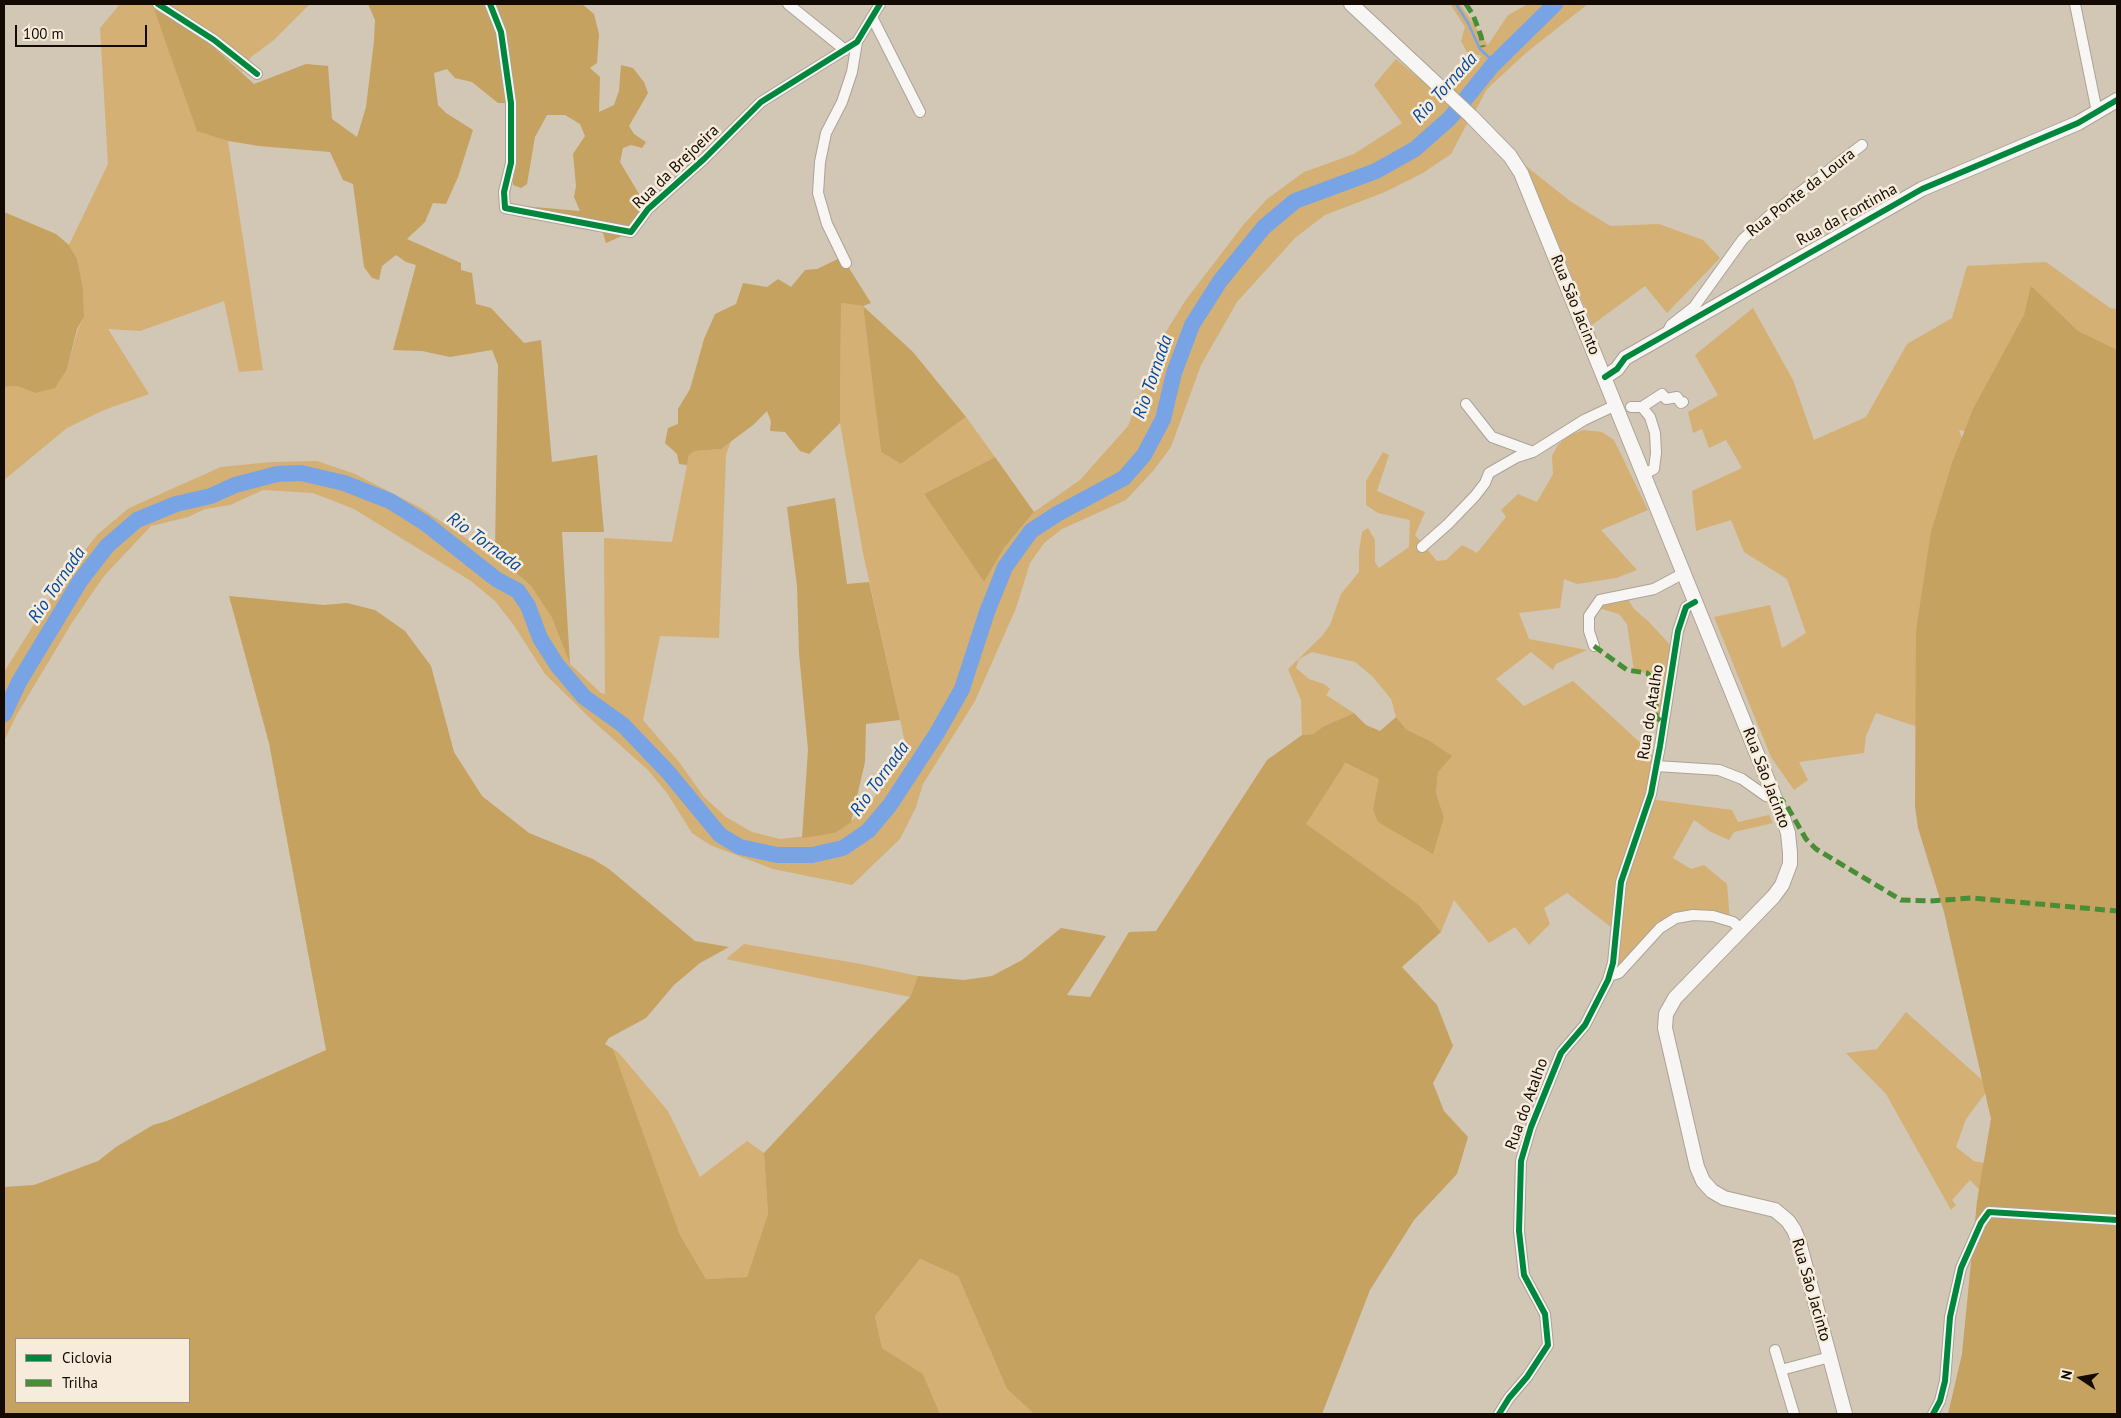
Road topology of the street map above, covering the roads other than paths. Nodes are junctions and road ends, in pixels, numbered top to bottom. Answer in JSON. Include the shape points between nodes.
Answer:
{"nodes":[{"id":1,"x":158,"y":4,"type":"edge"},
{"id":2,"x":490,"y":4,"type":"edge"},
{"id":3,"x":788,"y":4,"type":"edge"},
{"id":4,"x":880,"y":4,"type":"edge"},
{"id":5,"x":1351,"y":4,"type":"edge"},
{"id":6,"x":2075,"y":4,"type":"edge"},
{"id":7,"x":872,"y":17,"type":"junction"},
{"id":8,"x":857,"y":42,"type":"junction"},
{"id":9,"x":845,"y":50,"type":"junction"},
{"id":10,"x":257,"y":74,"type":"dead end"},
{"id":11,"x":2117,"y":100,"type":"edge"},
{"id":12,"x":920,"y":112,"type":"dead end"},
{"id":13,"x":2098,"y":112,"type":"junction"},
{"id":14,"x":1862,"y":145,"type":"dead end"},
{"id":15,"x":846,"y":263,"type":"dead end"},
{"id":16,"x":1668,"y":335,"type":"junction"},
{"id":17,"x":1625,"y":358,"type":"junction"},
{"id":18,"x":1599,"y":362,"type":"junction"},
{"id":19,"x":1605,"y":377,"type":"junction"},
{"id":20,"x":1683,"y":402,"type":"dead end"},
{"id":21,"x":1466,"y":404,"type":"dead end"},
{"id":22,"x":1616,"y":405,"type":"junction"},
{"id":23,"x":1631,"y":407,"type":"dead end"},
{"id":24,"x":1642,"y":407,"type":"junction"},
{"id":25,"x":1533,"y":452,"type":"junction"},
{"id":26,"x":1644,"y":474,"type":"junction"},
{"id":27,"x":1422,"y":548,"type":"dead end"},
{"id":28,"x":1684,"y":573,"type":"junction"},
{"id":29,"x":1695,"y":602,"type":"junction"},
{"id":30,"x":1594,"y":646,"type":"dead end"},
{"id":31,"x":1656,"y":766,"type":"junction"},
{"id":32,"x":1776,"y":798,"type":"junction"},
{"id":33,"x":1742,"y":930,"type":"junction"},
{"id":34,"x":1609,"y":976,"type":"junction"},
{"id":35,"x":2117,"y":1220,"type":"edge"},
{"id":36,"x":1775,"y":1350,"type":"dead end"},
{"id":37,"x":1830,"y":1357,"type":"junction"},
{"id":38,"x":1780,"y":1370,"type":"junction"},
{"id":39,"x":1499,"y":1414,"type":"edge"},
{"id":40,"x":1794,"y":1414,"type":"edge"},
{"id":41,"x":1845,"y":1414,"type":"edge"},
{"id":42,"x":1933,"y":1414,"type":"edge"}],
"edges":[{"from":1,"to":10,"type":"street","via":[[214,40]]},
{"from":2,"to":9,"type":"street","name":"Rua da Brejoeira","via":[[501,32],[511,103],[511,163],[504,192],[505,208],[631,232],[648,209],[761,102]]},
{"from":3,"to":9,"type":"street"},
{"from":4,"to":7,"type":"street","name":"Rua da Brejoeira"},
{"from":5,"to":18,"type":"main road","name":"Rua São Jacinto","via":[[1510,156],[1521,173]]},
{"from":6,"to":13,"type":"street"},
{"from":7,"to":8,"type":"street","name":"Rua da Brejoeira"},
{"from":7,"to":12,"type":"street"},
{"from":8,"to":9,"type":"street","name":"Rua da Brejoeira"},
{"from":8,"to":15,"type":"street","via":[[842,102],[826,133],[818,193],[827,224]]},
{"from":11,"to":13,"type":"main road","name":"Rua da Fontinha"},
{"from":13,"to":16,"type":"main road","name":"Rua da Fontinha","via":[[1922,189]]},
{"from":14,"to":16,"type":"street","name":"Rua Ponte da Loura","via":[[1743,238],[1694,307],[1671,325]]},
{"from":16,"to":17,"type":"main road","name":"Rua da Fontinha"},
{"from":17,"to":18,"type":"main road","name":"Rua da Fontinha"},
{"from":17,"to":19,"type":"main road","name":"Rua da Fontinha"},
{"from":18,"to":19,"type":"main road","name":"Rua São Jacinto"},
{"from":19,"to":22,"type":"main road","name":"Rua São Jacinto"},
{"from":20,"to":24,"type":"street","via":[[1677,397],[1666,399],[1662,394]]},
{"from":21,"to":25,"type":"street","via":[[1492,437]]},
{"from":22,"to":25,"type":"street","via":[[1584,420]]},
{"from":22,"to":26,"type":"main road","name":"Rua São Jacinto"},
{"from":23,"to":24,"type":"street"},
{"from":24,"to":26,"type":"street","via":[[1655,432],[1656,453],[1654,469]]},
{"from":25,"to":27,"type":"street","via":[[1489,473],[1475,496]]},
{"from":26,"to":28,"type":"main road","name":"Rua São Jacinto"},
{"from":28,"to":29,"type":"main road","name":"Rua São Jacinto"},
{"from":28,"to":30,"type":"street","via":[[1654,589],[1600,600],[1589,616]]},
{"from":29,"to":31,"type":"street","name":"Rua do Atalho","via":[[1686,607],[1678,630]]},
{"from":29,"to":32,"type":"main road","name":"Rua São Jacinto"},
{"from":31,"to":32,"type":"street","via":[[1720,770],[1742,778],[1766,796]]},
{"from":31,"to":34,"type":"street","name":"Rua do Atalho","via":[[1651,794],[1622,882]]},
{"from":32,"to":33,"type":"main road","name":"Rua São Jacinto","via":[[1788,833],[1790,864],[1774,896]]},
{"from":33,"to":34,"type":"street","via":[[1733,922],[1713,916],[1676,918],[1660,928],[1619,973]]},
{"from":33,"to":37,"type":"main road","name":"Rua São Jacinto","via":[[1670,1005],[1665,1021],[1666,1035],[1697,1168],[1703,1180],[1724,1198],[1767,1207],[1788,1221],[1799,1242]]},
{"from":34,"to":39,"type":"street","name":"Rua do Atalho","via":[[1585,1025],[1561,1053],[1521,1161],[1519,1230],[1524,1275],[1545,1314],[1548,1345]]},
{"from":35,"to":42,"type":"street","via":[[1989,1212],[1980,1222],[1961,1268],[1950,1317],[1944,1382],[1940,1402]]},
{"from":36,"to":38,"type":"street"},
{"from":37,"to":38,"type":"street"},
{"from":37,"to":41,"type":"main road","name":"Rua São Jacinto"},
{"from":38,"to":40,"type":"street"}]}
